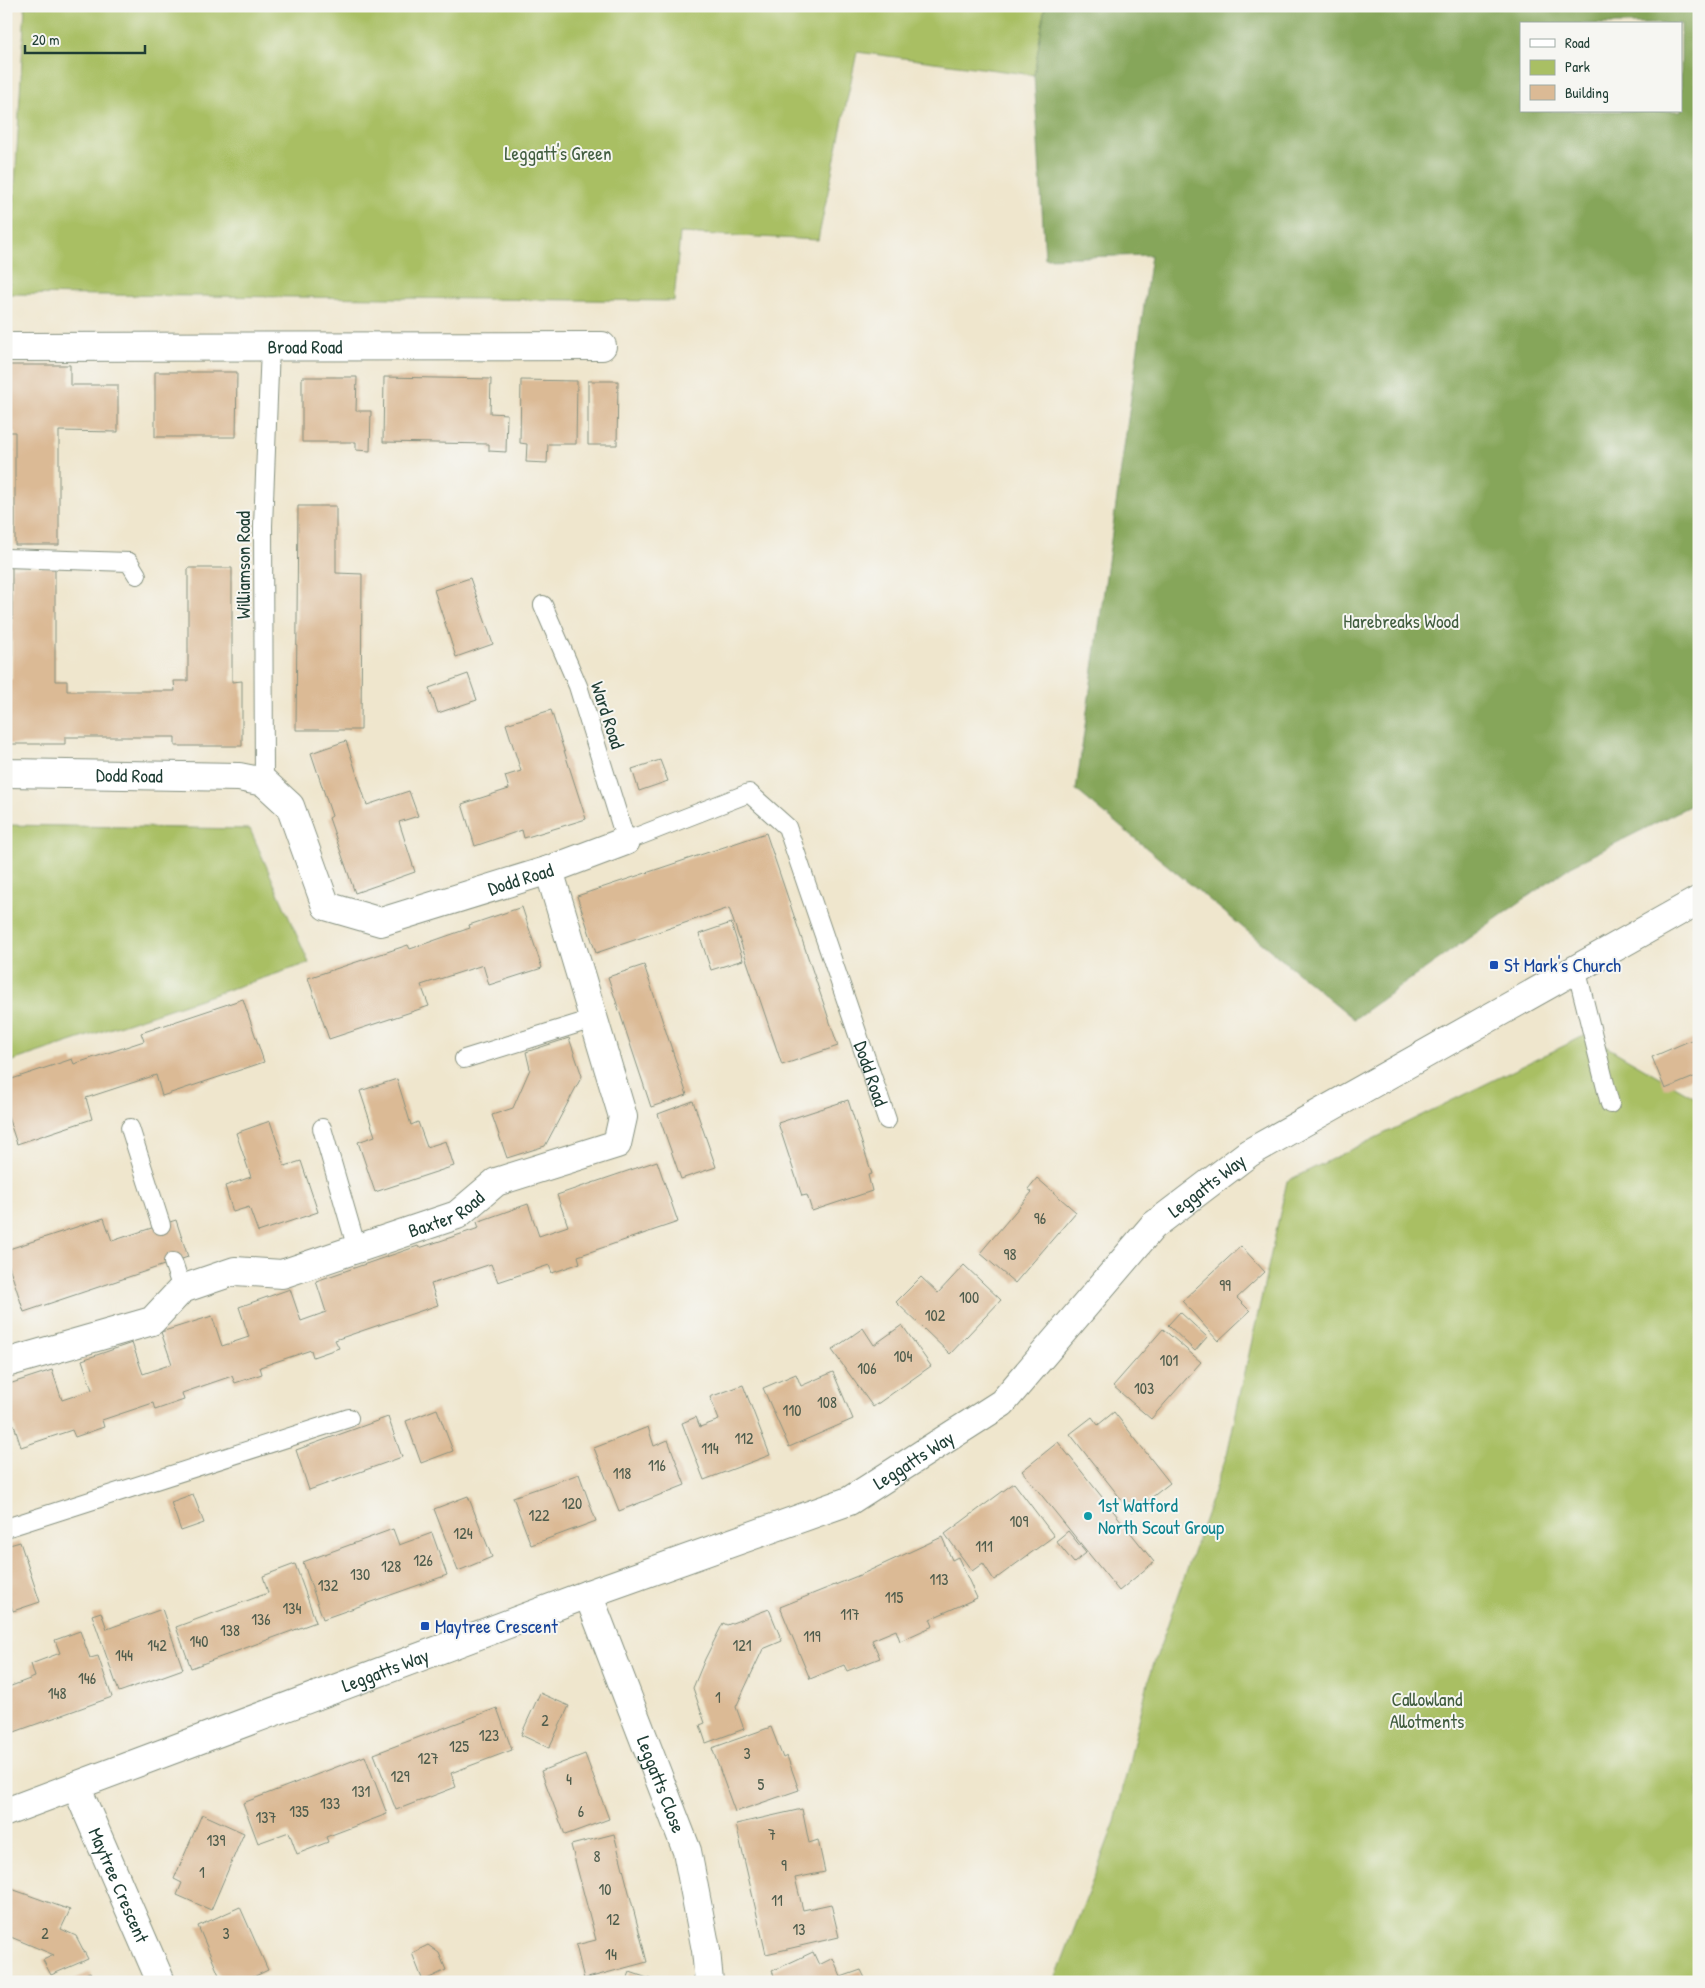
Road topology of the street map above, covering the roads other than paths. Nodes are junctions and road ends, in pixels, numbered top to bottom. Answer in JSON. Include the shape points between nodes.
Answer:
{"nodes":[{"id":1,"x":602,"y":346,"type":"dead end"},
{"id":2,"x":6,"y":347,"type":"edge"},
{"id":3,"x":270,"y":347,"type":"junction"},
{"id":4,"x":6,"y":558,"type":"edge"},
{"id":5,"x":138,"y":575,"type":"dead end"},
{"id":6,"x":543,"y":605,"type":"dead end"},
{"id":7,"x":6,"y":771,"type":"edge"},
{"id":8,"x":264,"y":782,"type":"junction"},
{"id":9,"x":626,"y":841,"type":"junction"},
{"id":10,"x":549,"y":870,"type":"junction"},
{"id":11,"x":1699,"y":900,"type":"edge"},
{"id":12,"x":1576,"y":968,"type":"junction"},
{"id":13,"x":593,"y":1019,"type":"junction"},
{"id":14,"x":464,"y":1060,"type":"dead end"},
{"id":15,"x":1610,"y":1104,"type":"dead end"},
{"id":16,"x":887,"y":1120,"type":"dead end"},
{"id":17,"x":130,"y":1128,"type":"dead end"},
{"id":18,"x":322,"y":1128,"type":"dead end"},
{"id":19,"x":162,"y":1225,"type":"dead end"},
{"id":20,"x":357,"y":1249,"type":"junction"},
{"id":21,"x":173,"y":1262,"type":"dead end"},
{"id":22,"x":182,"y":1288,"type":"junction"},
{"id":23,"x":6,"y":1363,"type":"edge"},
{"id":24,"x":349,"y":1418,"type":"dead end"},
{"id":25,"x":6,"y":1528,"type":"edge"},
{"id":26,"x":588,"y":1594,"type":"junction"},
{"id":27,"x":76,"y":1786,"type":"junction"},
{"id":28,"x":6,"y":1812,"type":"edge"},
{"id":29,"x":161,"y":1982,"type":"edge"},
{"id":30,"x":709,"y":1982,"type":"edge"}],
"edges":[{"from":1,"to":3,"type":"street","name":"Broad Road"},
{"from":2,"to":3,"type":"street","name":"Broad Road"},
{"from":3,"to":8,"type":"lane","name":"Williamson Road","via":[[264,526]]},
{"from":4,"to":5,"type":"lane","via":[[129,562]]},
{"from":6,"to":9,"type":"lane","name":"Ward Road","via":[[578,686]]},
{"from":7,"to":8,"type":"street","name":"Dodd Road","via":[[239,776]]},
{"from":8,"to":10,"type":"street","name":"Dodd Road","via":[[290,806],[326,906],[382,922]]},
{"from":9,"to":10,"type":"street","name":"Dodd Road"},
{"from":9,"to":16,"type":"lane","name":"Dodd Road","via":[[749,794],[787,827]]},
{"from":10,"to":13,"type":"street","name":"Baxter Road"},
{"from":11,"to":12,"type":"street","name":"Leggatts Way"},
{"from":12,"to":15,"type":"lane"},
{"from":12,"to":26,"type":"street","name":"Leggatts Way","via":[[1249,1153],[1153,1226],[1002,1404],[849,1501]]},
{"from":13,"to":14,"type":"lane"},
{"from":13,"to":20,"type":"street","name":"Baxter Road","via":[[624,1117],[617,1144],[496,1182],[457,1215]]},
{"from":17,"to":19,"type":"lane"},
{"from":18,"to":20,"type":"lane"},
{"from":20,"to":22,"type":"street","name":"Baxter Road","via":[[282,1274],[235,1271]]},
{"from":21,"to":22,"type":"lane"},
{"from":22,"to":23,"type":"street","name":"Baxter Road","via":[[152,1321]]},
{"from":24,"to":25,"type":"lane"},
{"from":26,"to":27,"type":"street","name":"Leggatts Way"},
{"from":26,"to":30,"type":"street","name":"Leggatts Close","via":[[687,1851]]},
{"from":27,"to":28,"type":"street","name":"Leggatts Way"},
{"from":27,"to":29,"type":"street","name":"Maytree Crescent"}]}
